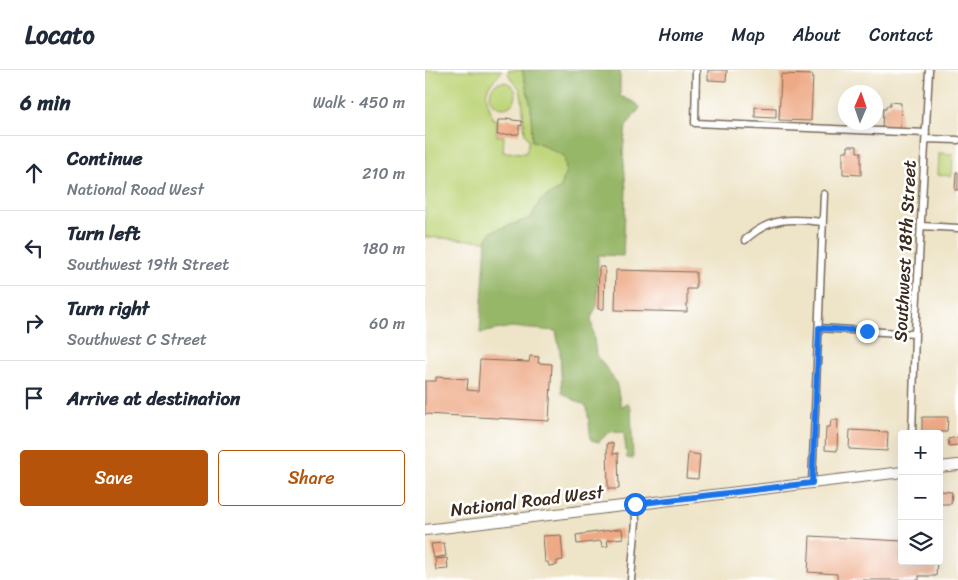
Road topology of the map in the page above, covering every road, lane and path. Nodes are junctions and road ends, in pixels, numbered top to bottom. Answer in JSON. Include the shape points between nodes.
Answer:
{"nodes":[{"id":1,"x":696,"y":70,"type":"edge"},
{"id":2,"x":929,"y":70,"type":"edge"},
{"id":3,"x":926,"y":136,"type":"junction"},
{"id":4,"x":958,"y":140,"type":"edge"},
{"id":5,"x":824,"y":194,"type":"dead end"},
{"id":6,"x":823,"y":222,"type":"junction"},
{"id":7,"x":921,"y":226,"type":"junction"},
{"id":8,"x":958,"y":228,"type":"edge"},
{"id":9,"x":745,"y":240,"type":"dead end"},
{"id":10,"x":819,"y":328,"type":"junction"},
{"id":11,"x":915,"y":334,"type":"junction"},
{"id":12,"x":912,"y":430,"type":"edge"},
{"id":13,"x":958,"y":465,"type":"edge"},
{"id":14,"x":943,"y":467,"type":"edge"},
{"id":15,"x":898,"y":472,"type":"edge"},
{"id":16,"x":812,"y":483,"type":"junction"},
{"id":17,"x":635,"y":504,"type":"junction"},
{"id":18,"x":425,"y":530,"type":"edge"},
{"id":19,"x":631,"y":580,"type":"edge"}],
"edges":[{"from":1,"to":3,"type":"street","via":[[695,123]]},
{"from":2,"to":3,"type":"street","name":"Southwest 18th Street"},
{"from":3,"to":4,"type":"street"},
{"from":3,"to":7,"type":"street","name":"Southwest 18th Street"},
{"from":5,"to":6,"type":"street"},
{"from":6,"to":9,"type":"street","via":[[775,221]]},
{"from":6,"to":10,"type":"street"},
{"from":7,"to":8,"type":"street"},
{"from":7,"to":11,"type":"street","name":"Southwest 18th Street"},
{"from":10,"to":11,"type":"street"},
{"from":10,"to":16,"type":"street"},
{"from":11,"to":12,"type":"street","name":"Southwest 18th Street"},
{"from":13,"to":14,"type":"main road"},
{"from":15,"to":16,"type":"main road","name":"National Road West"},
{"from":16,"to":17,"type":"main road","name":"National Road West"},
{"from":17,"to":18,"type":"main road","name":"National Road West"},
{"from":17,"to":19,"type":"street"}]}
